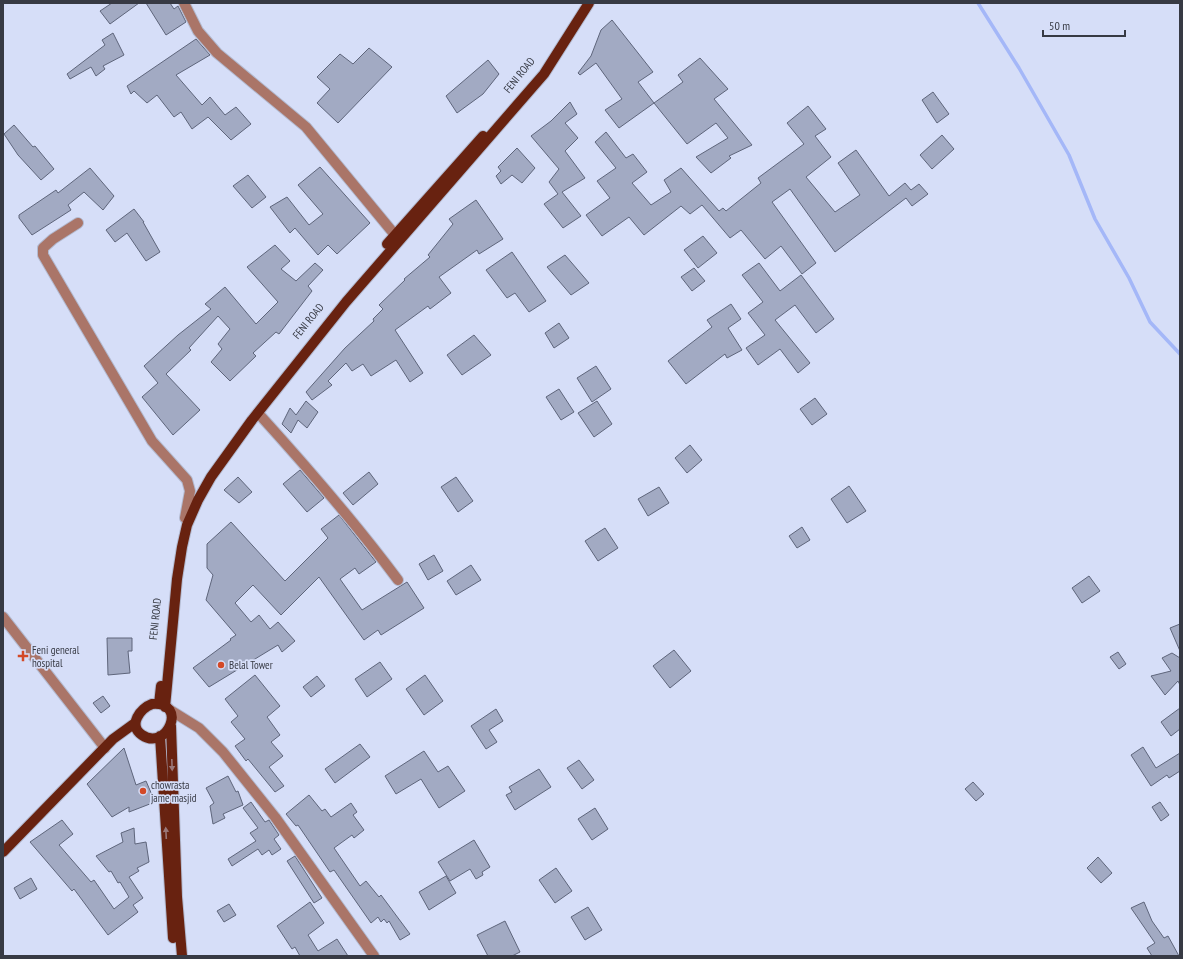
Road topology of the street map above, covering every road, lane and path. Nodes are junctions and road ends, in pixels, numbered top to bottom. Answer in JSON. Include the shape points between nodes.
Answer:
{"nodes":[{"id":1,"x":184,"y":3,"type":"edge"},
{"id":2,"x":582,"y":3,"type":"edge"},
{"id":3,"x":589,"y":3,"type":"edge"},
{"id":4,"x":78,"y":223,"type":"dead end"},
{"id":5,"x":395,"y":235,"type":"junction"},
{"id":6,"x":258,"y":413,"type":"junction"},
{"id":7,"x":185,"y":518,"type":"junction"},
{"id":8,"x":398,"y":580,"type":"dead end"},
{"id":9,"x":3,"y":617,"type":"edge"},
{"id":10,"x":165,"y":707,"type":"junction"},
{"id":11,"x":135,"y":723,"type":"junction"},
{"id":12,"x":171,"y":726,"type":"junction"},
{"id":13,"x":160,"y":736,"type":"junction"},
{"id":14,"x":105,"y":748,"type":"junction"},
{"id":15,"x":3,"y":852,"type":"edge"},
{"id":16,"x":175,"y":956,"type":"edge"},
{"id":17,"x":182,"y":956,"type":"edge"},
{"id":18,"x":374,"y":956,"type":"edge"}],
"edges":[{"from":1,"to":5,"type":"street","via":[[198,31],[217,53],[306,127]]},
{"from":2,"to":5,"type":"main road","name":"FENI ROAD","via":[[541,68]]},
{"from":3,"to":6,"type":"main road","via":[[544,74],[346,302]]},
{"from":4,"to":7,"type":"street","via":[[43,248],[43,255],[152,441],[189,485]]},
{"from":5,"to":7,"type":"main road","name":"FENI ROAD","via":[[321,323],[214,462],[201,482]]},
{"from":6,"to":8,"type":"street","via":[[357,526]]},
{"from":6,"to":10,"type":"main road","via":[[211,477],[187,525],[177,579]]},
{"from":7,"to":10,"type":"main road","name":"FENI ROAD","via":[[178,538],[172,579]]},
{"from":9,"to":14,"type":"street"},
{"from":10,"to":11,"type":"main road","via":[[146,706],[137,715]]},
{"from":10,"to":12,"type":"main road","via":[[172,718]]},
{"from":10,"to":18,"type":"street","via":[[200,728],[223,752],[275,817]]},
{"from":11,"to":13,"type":"main road","via":[[142,735],[150,738]]},
{"from":11,"to":14,"type":"main road"},
{"from":12,"to":13,"type":"main road"},
{"from":12,"to":17,"type":"main road","one_way":true,"via":[[177,897]]},
{"from":16,"to":13,"type":"main road","one_way":true},
{"from":14,"to":15,"type":"main road"}]}
